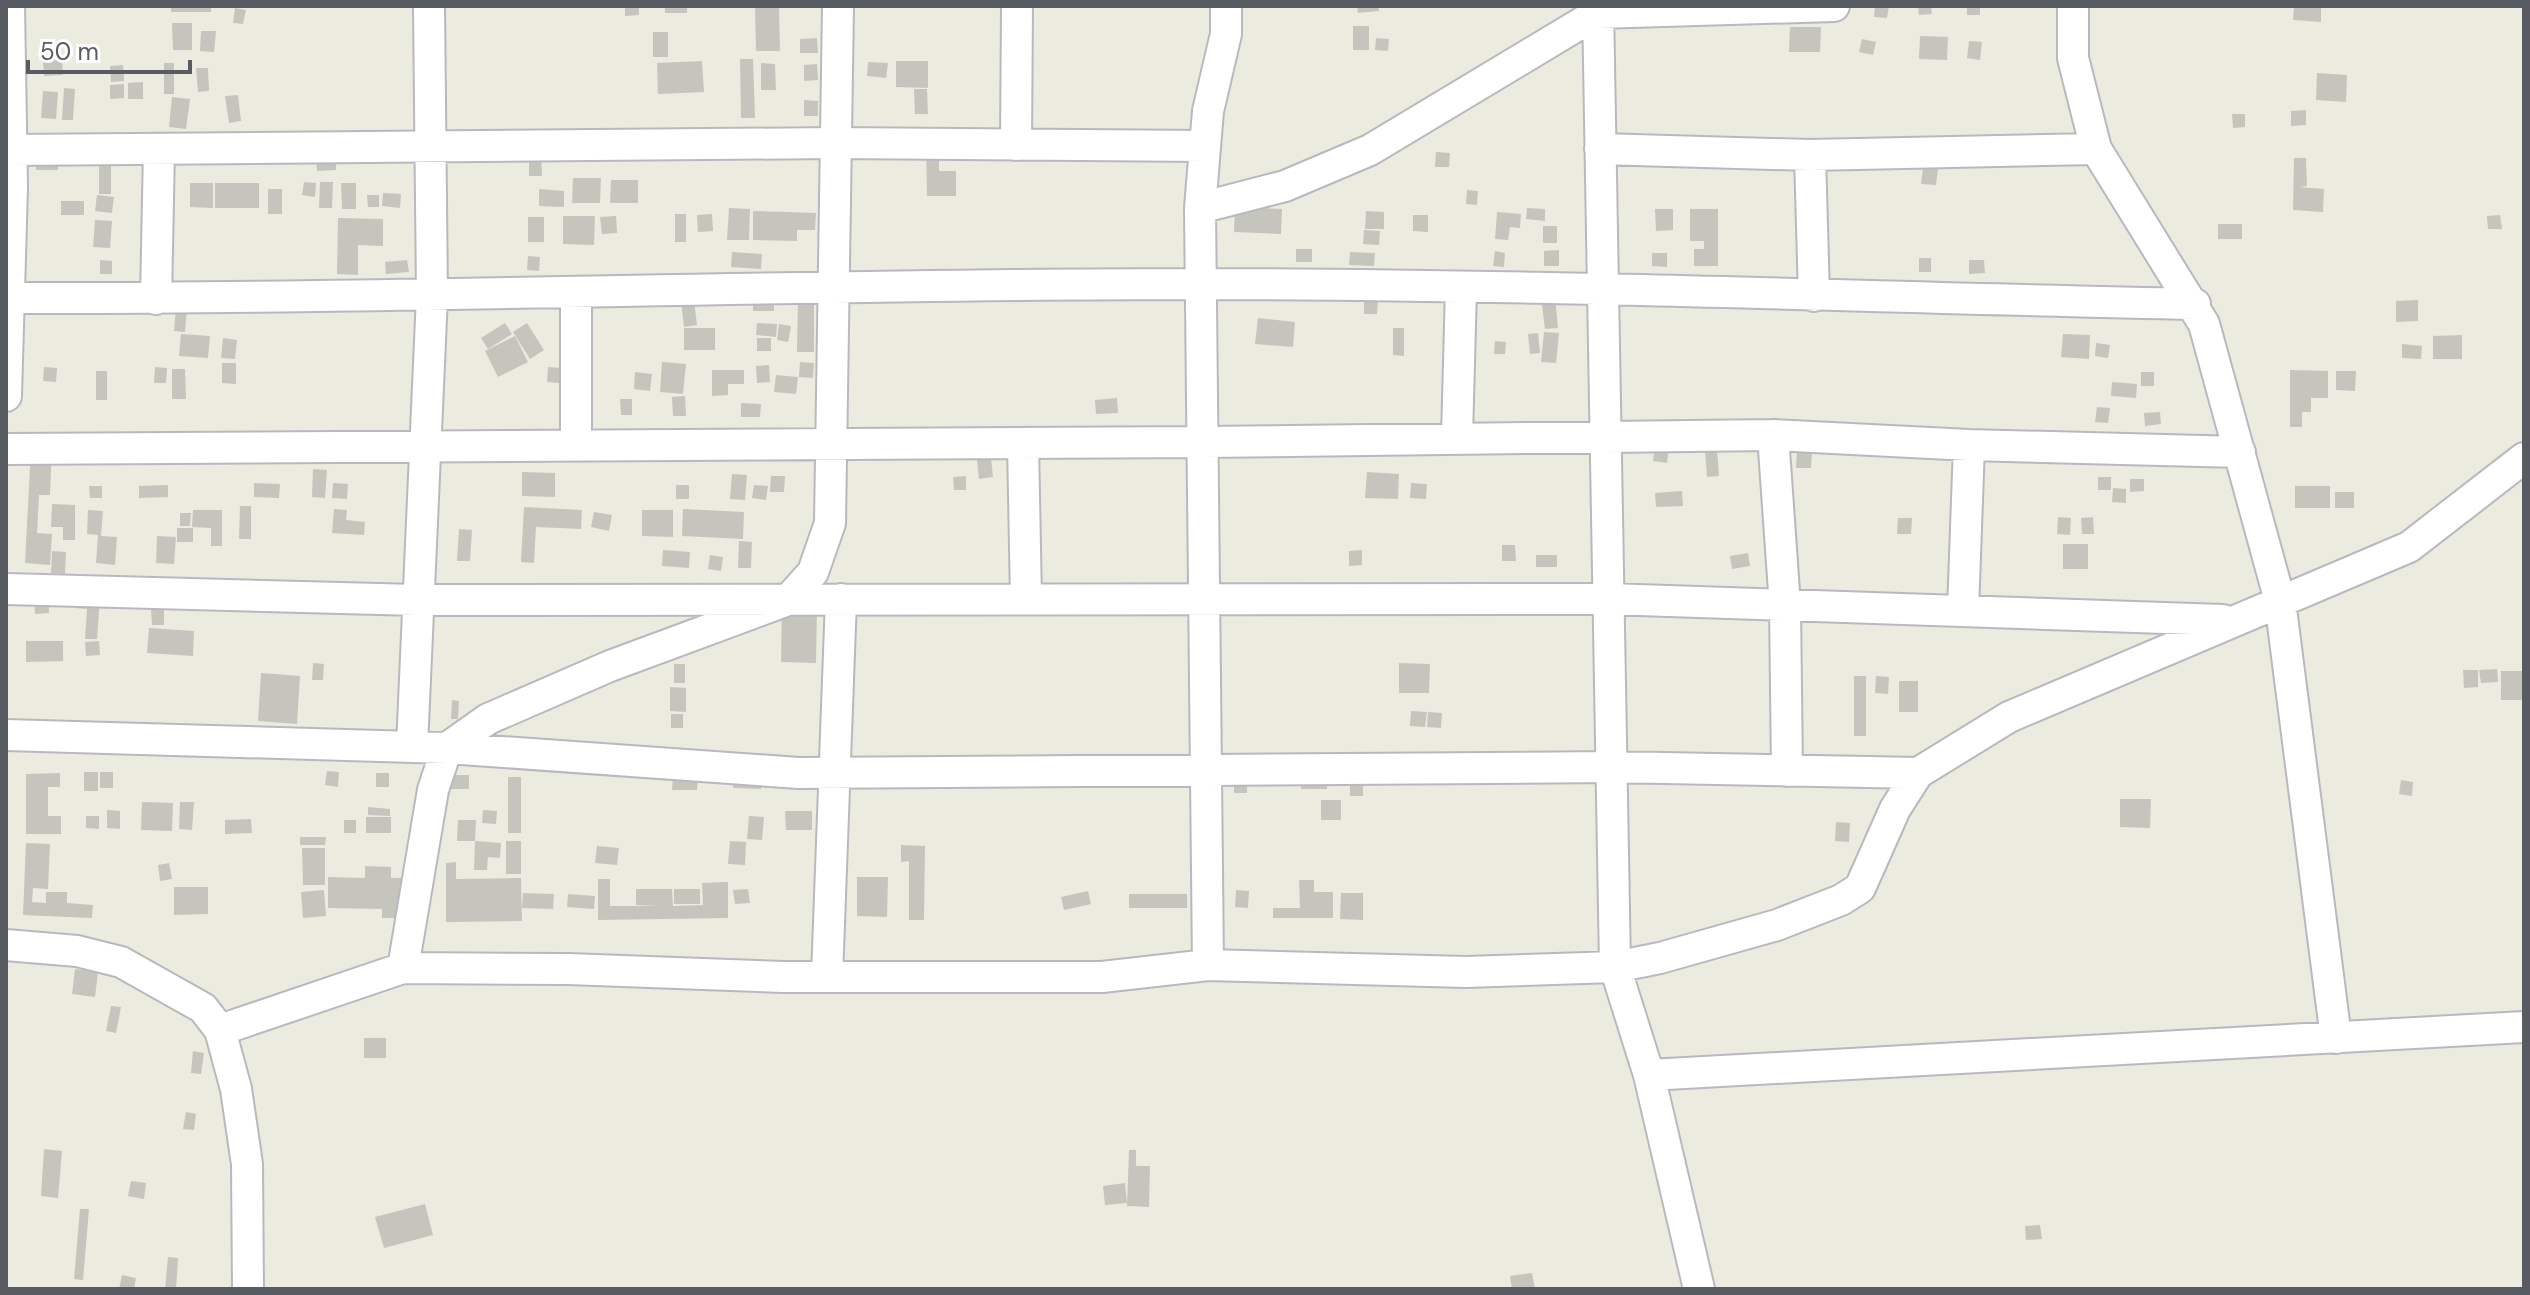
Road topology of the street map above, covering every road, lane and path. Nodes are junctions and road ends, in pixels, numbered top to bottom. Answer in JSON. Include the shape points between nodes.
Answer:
{"nodes":[{"id":1,"x":9,"y":6,"type":"edge"},
{"id":2,"x":429,"y":6,"type":"edge"},
{"id":3,"x":838,"y":6,"type":"edge"},
{"id":4,"x":1017,"y":6,"type":"edge"},
{"id":5,"x":1226,"y":6,"type":"edge"},
{"id":6,"x":1834,"y":6,"type":"edge"},
{"id":7,"x":2073,"y":6,"type":"edge"},
{"id":8,"x":1598,"y":10,"type":"edge"},
{"id":9,"x":836,"y":143,"type":"junction"},
{"id":10,"x":1016,"y":145,"type":"junction"},
{"id":11,"x":1205,"y":146,"type":"junction"},
{"id":12,"x":433,"y":148,"type":"junction"},
{"id":13,"x":159,"y":149,"type":"junction"},
{"id":14,"x":1600,"y":149,"type":"junction"},
{"id":15,"x":2096,"y":149,"type":"junction"},
{"id":16,"x":11,"y":150,"type":"junction"},
{"id":17,"x":1810,"y":155,"type":"junction"},
{"id":18,"x":1200,"y":208,"type":"junction"},
{"id":19,"x":1201,"y":284,"type":"junction"},
{"id":20,"x":834,"y":286,"type":"junction"},
{"id":21,"x":1461,"y":288,"type":"junction"},
{"id":22,"x":1602,"y":291,"type":"junction"},
{"id":23,"x":576,"y":293,"type":"junction"},
{"id":24,"x":432,"y":296,"type":"junction"},
{"id":25,"x":1814,"y":296,"type":"junction"},
{"id":26,"x":9,"y":298,"type":"junction"},
{"id":27,"x":156,"y":299,"type":"junction"},
{"id":28,"x":2195,"y":304,"type":"junction"},
{"id":29,"x":6,"y":396,"type":"edge"},
{"id":30,"x":1773,"y":435,"type":"junction"},
{"id":31,"x":1457,"y":437,"type":"junction"},
{"id":32,"x":1603,"y":437,"type":"junction"},
{"id":33,"x":1203,"y":442,"type":"junction"},
{"id":34,"x":831,"y":443,"type":"junction"},
{"id":35,"x":1023,"y":443,"type":"junction"},
{"id":36,"x":576,"y":445,"type":"junction"},
{"id":37,"x":1969,"y":445,"type":"junction"},
{"id":38,"x":423,"y":446,"type":"junction"},
{"id":39,"x":6,"y":449,"type":"edge"},
{"id":40,"x":2240,"y":452,"type":"junction"},
{"id":41,"x":2524,"y":458,"type":"edge"},
{"id":42,"x":6,"y":589,"type":"edge"},
{"id":43,"x":841,"y":599,"type":"junction"},
{"id":44,"x":1026,"y":599,"type":"junction"},
{"id":45,"x":1205,"y":599,"type":"junction"},
{"id":46,"x":1609,"y":599,"type":"junction"},
{"id":47,"x":417,"y":600,"type":"junction"},
{"id":48,"x":788,"y":600,"type":"junction"},
{"id":49,"x":2280,"y":601,"type":"junction"},
{"id":50,"x":1785,"y":606,"type":"junction"},
{"id":51,"x":1963,"y":611,"type":"junction"},
{"id":52,"x":2235,"y":621,"type":"junction"},
{"id":53,"x":6,"y":735,"type":"edge"},
{"id":54,"x":412,"y":747,"type":"junction"},
{"id":55,"x":447,"y":748,"type":"junction"},
{"id":56,"x":1613,"y":767,"type":"junction"},
{"id":57,"x":1207,"y":770,"type":"junction"},
{"id":58,"x":1787,"y":771,"type":"junction"},
{"id":59,"x":834,"y":773,"type":"junction"},
{"id":60,"x":1918,"y":773,"type":"junction"},
{"id":61,"x":6,"y":945,"type":"edge"},
{"id":62,"x":1208,"y":965,"type":"junction"},
{"id":63,"x":1615,"y":967,"type":"junction"},
{"id":64,"x":403,"y":968,"type":"junction"},
{"id":65,"x":827,"y":977,"type":"junction"},
{"id":66,"x":2524,"y":1027,"type":"edge"},
{"id":67,"x":220,"y":1030,"type":"junction"},
{"id":68,"x":2336,"y":1038,"type":"junction"},
{"id":69,"x":1649,"y":1075,"type":"junction"},
{"id":70,"x":248,"y":1289,"type":"edge"},
{"id":71,"x":1699,"y":1289,"type":"edge"}],
"edges":[{"from":1,"to":16,"type":"street"},
{"from":2,"to":12,"type":"street"},
{"from":3,"to":9,"type":"street"},
{"from":4,"to":10,"type":"street"},
{"from":5,"to":11,"type":"street","via":[[1226,34]]},
{"from":6,"to":8,"type":"street"},
{"from":7,"to":15,"type":"street","via":[[2073,58]]},
{"from":8,"to":14,"type":"street"},
{"from":8,"to":18,"type":"street","via":[[1370,150],[1285,186]]},
{"from":9,"to":10,"type":"street"},
{"from":9,"to":12,"type":"street"},
{"from":9,"to":20,"type":"street"},
{"from":10,"to":11,"type":"street"},
{"from":11,"to":18,"type":"street"},
{"from":12,"to":13,"type":"street"},
{"from":12,"to":24,"type":"street"},
{"from":13,"to":16,"type":"street"},
{"from":13,"to":27,"type":"street"},
{"from":14,"to":17,"type":"street"},
{"from":14,"to":22,"type":"street"},
{"from":15,"to":17,"type":"street"},
{"from":15,"to":28,"type":"street"},
{"from":16,"to":26,"type":"street"},
{"from":17,"to":25,"type":"street"},
{"from":18,"to":19,"type":"street"},
{"from":19,"to":20,"type":"street"},
{"from":19,"to":21,"type":"street"},
{"from":19,"to":33,"type":"street"},
{"from":20,"to":23,"type":"street"},
{"from":20,"to":34,"type":"street"},
{"from":21,"to":22,"type":"street"},
{"from":21,"to":31,"type":"street"},
{"from":22,"to":25,"type":"street"},
{"from":22,"to":32,"type":"street"},
{"from":23,"to":24,"type":"street"},
{"from":23,"to":36,"type":"street"},
{"from":24,"to":27,"type":"street"},
{"from":24,"to":38,"type":"street"},
{"from":25,"to":28,"type":"street"},
{"from":26,"to":27,"type":"street"},
{"from":26,"to":29,"type":"street"},
{"from":28,"to":40,"type":"street"},
{"from":30,"to":32,"type":"street"},
{"from":30,"to":37,"type":"street"},
{"from":30,"to":50,"type":"street"},
{"from":31,"to":32,"type":"street"},
{"from":31,"to":33,"type":"street"},
{"from":32,"to":46,"type":"street"},
{"from":33,"to":35,"type":"street"},
{"from":33,"to":45,"type":"street"},
{"from":34,"to":35,"type":"street"},
{"from":34,"to":36,"type":"street"},
{"from":34,"to":48,"type":"street","via":[[830,523],[813,572]]},
{"from":35,"to":44,"type":"street"},
{"from":36,"to":38,"type":"street"},
{"from":37,"to":40,"type":"street"},
{"from":37,"to":51,"type":"street"},
{"from":38,"to":39,"type":"street"},
{"from":38,"to":47,"type":"street"},
{"from":40,"to":49,"type":"street"},
{"from":41,"to":49,"type":"street","via":[[2409,547]]},
{"from":42,"to":47,"type":"street"},
{"from":43,"to":44,"type":"street"},
{"from":43,"to":48,"type":"street"},
{"from":43,"to":59,"type":"street"},
{"from":44,"to":45,"type":"street"},
{"from":45,"to":46,"type":"street"},
{"from":45,"to":57,"type":"street"},
{"from":46,"to":50,"type":"street"},
{"from":46,"to":56,"type":"street"},
{"from":47,"to":48,"type":"street"},
{"from":47,"to":54,"type":"street"},
{"from":48,"to":55,"type":"street","via":[[583,677],[488,719]]},
{"from":49,"to":52,"type":"street"},
{"from":49,"to":68,"type":"street"},
{"from":50,"to":51,"type":"street"},
{"from":50,"to":58,"type":"street"},
{"from":51,"to":52,"type":"street"},
{"from":52,"to":60,"type":"street","via":[[2009,717]]},
{"from":53,"to":54,"type":"street"},
{"from":54,"to":55,"type":"street"},
{"from":55,"to":59,"type":"street"},
{"from":55,"to":64,"type":"street","via":[[433,790]]},
{"from":56,"to":57,"type":"street"},
{"from":56,"to":58,"type":"street"},
{"from":56,"to":63,"type":"street"},
{"from":57,"to":59,"type":"street"},
{"from":57,"to":62,"type":"street"},
{"from":58,"to":60,"type":"street"},
{"from":59,"to":65,"type":"street"},
{"from":60,"to":63,"type":"street","via":[[1895,809],[1871,870],[1851,894],[1777,925]]},
{"from":61,"to":67,"type":"street","via":[[77,951],[121,962],[203,1008]]},
{"from":62,"to":63,"type":"street","via":[[1466,972]]},
{"from":62,"to":65,"type":"street","via":[[1102,977]]},
{"from":63,"to":69,"type":"street"},
{"from":64,"to":65,"type":"street"},
{"from":64,"to":67,"type":"street"},
{"from":66,"to":68,"type":"street"},
{"from":67,"to":70,"type":"street","via":[[236,1089],[247,1164]]},
{"from":68,"to":69,"type":"street"},
{"from":69,"to":71,"type":"street"}]}
